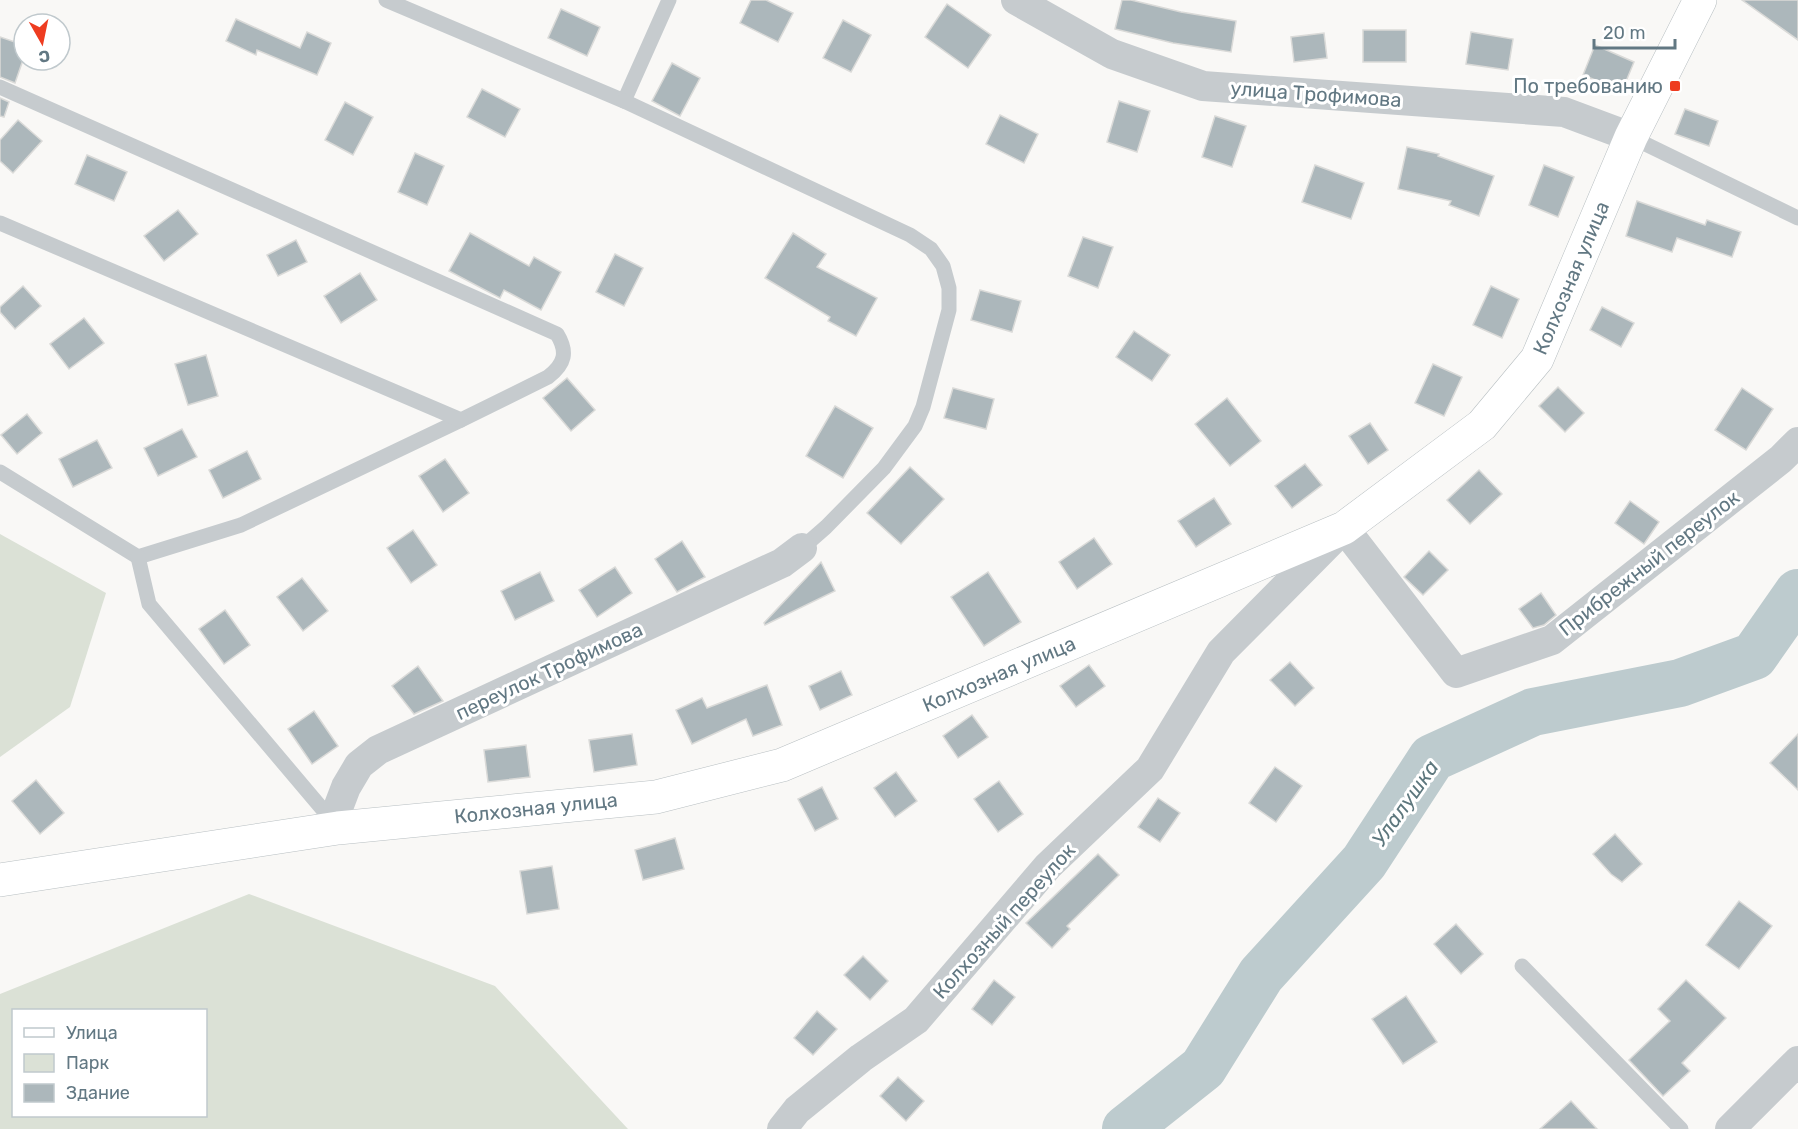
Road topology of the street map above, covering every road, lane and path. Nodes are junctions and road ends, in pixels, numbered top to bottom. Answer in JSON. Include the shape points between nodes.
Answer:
{"nodes":[{"id":1,"x":386,"y":0,"type":"edge"},
{"id":2,"x":669,"y":0,"type":"edge"},
{"id":3,"x":1016,"y":0,"type":"edge"},
{"id":4,"x":1700,"y":0,"type":"edge"},
{"id":5,"x":0,"y":87,"type":"edge"},
{"id":6,"x":624,"y":101,"type":"junction"},
{"id":7,"x":1631,"y":137,"type":"junction"},
{"id":8,"x":1798,"y":218,"type":"edge"},
{"id":9,"x":0,"y":223,"type":"edge"},
{"id":10,"x":461,"y":420,"type":"junction"},
{"id":11,"x":1798,"y":442,"type":"edge"},
{"id":12,"x":0,"y":472,"type":"edge"},
{"id":13,"x":1344,"y":528,"type":"junction"},
{"id":14,"x":802,"y":548,"type":"joint"},
{"id":15,"x":138,"y":557,"type":"junction"},
{"id":16,"x":338,"y":828,"type":"junction"},
{"id":17,"x":0,"y":880,"type":"edge"},
{"id":18,"x":1522,"y":966,"type":"dead end"},
{"id":19,"x":1798,"y":1060,"type":"edge"},
{"id":20,"x":782,"y":1129,"type":"edge"},
{"id":21,"x":1681,"y":1129,"type":"edge"},
{"id":22,"x":1730,"y":1129,"type":"edge"}],
"edges":[{"from":1,"to":6,"type":"lane"},
{"from":2,"to":6,"type":"lane"},
{"from":3,"to":7,"type":"street","name":"улица Трофимова","via":[[1112,54],[1203,86],[1564,112]]},
{"from":4,"to":7,"type":"street","name":"Колхозная улица"},
{"from":5,"to":10,"type":"lane","via":[[557,334],[564,344],[564,359],[558,370]]},
{"from":6,"to":14,"type":"lane","via":[[910,235],[931,249],[943,266],[949,310],[915,426],[884,468]]},
{"from":7,"to":8,"type":"lane"},
{"from":7,"to":13,"type":"street","name":"Колхозная улица","via":[[1537,359],[1482,425]]},
{"from":9,"to":10,"type":"lane"},
{"from":10,"to":15,"type":"lane","via":[[241,525]]},
{"from":11,"to":13,"type":"street","name":"Прибрежный переулок","via":[[1552,640],[1456,673]]},
{"from":12,"to":15,"type":"lane"},
{"from":13,"to":16,"type":"street","name":"Колхозная улица","via":[[782,765],[656,796]]},
{"from":13,"to":20,"type":"street","name":"Колхозный переулок","via":[[1221,652],[1150,769],[1048,866],[916,1020],[797,1110]]},
{"from":14,"to":16,"type":"street","name":"переулок Трофимова","via":[[782,563],[378,750],[359,765],[346,787],[338,808]]},
{"from":15,"to":16,"type":"lane","via":[[149,604]]},
{"from":16,"to":17,"type":"street","name":"Колхозная улица"},
{"from":18,"to":21,"type":"lane"},
{"from":19,"to":22,"type":"street"}]}
